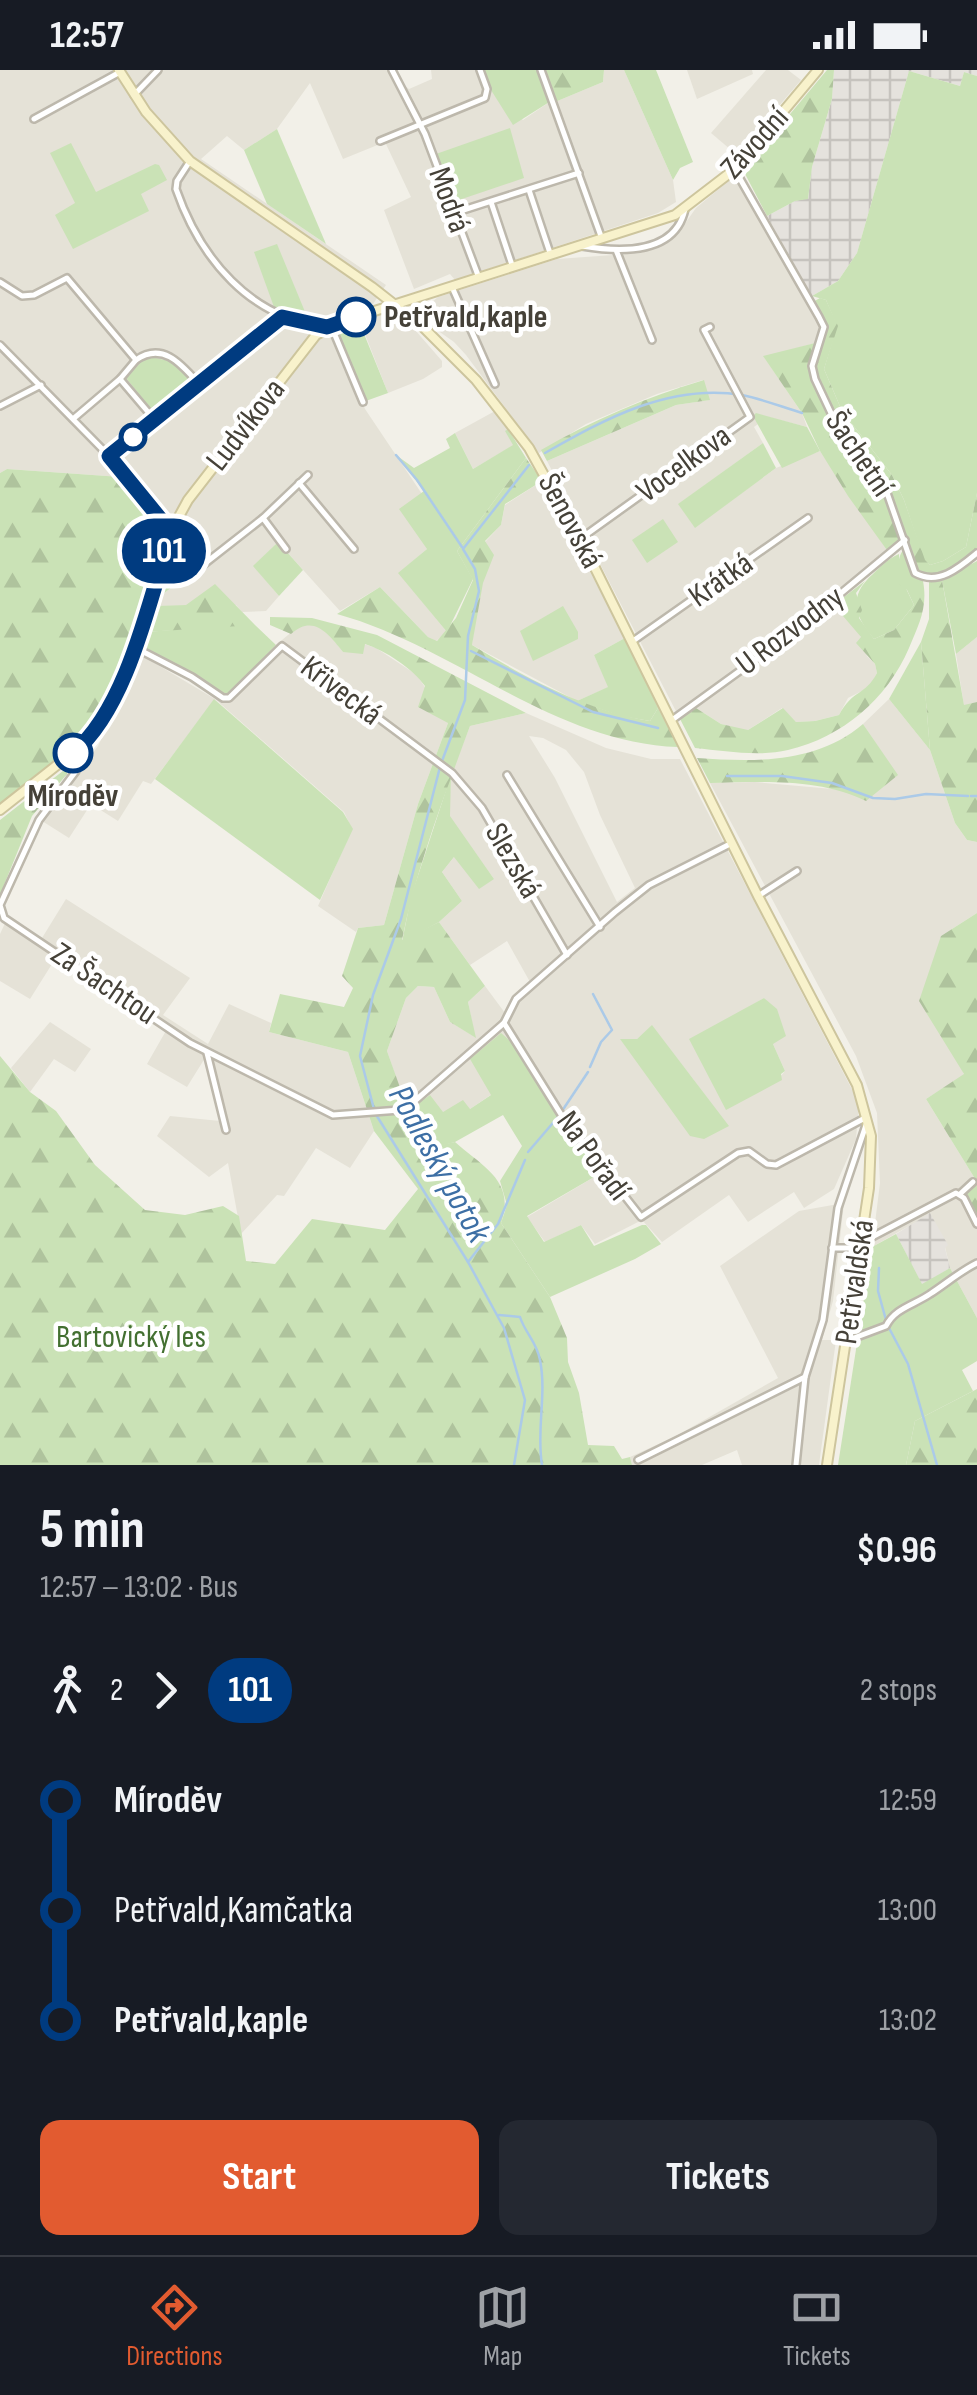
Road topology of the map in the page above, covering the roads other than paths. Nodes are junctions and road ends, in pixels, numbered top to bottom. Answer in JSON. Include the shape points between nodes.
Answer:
{"nodes":[{"id":1,"x":158,"y":70,"type":"edge"},
{"id":2,"x":392,"y":70,"type":"edge"},
{"id":3,"x":480,"y":70,"type":"edge"},
{"id":4,"x":541,"y":70,"type":"edge"},
{"id":5,"x":119,"y":71,"type":"edge"},
{"id":6,"x":815,"y":71,"type":"edge"},
{"id":7,"x":134,"y":95,"type":"junction"},
{"id":8,"x":34,"y":119,"type":"dead end"},
{"id":9,"x":420,"y":122,"type":"junction"},
{"id":10,"x":380,"y":141,"type":"dead end"},
{"id":11,"x":190,"y":161,"type":"junction"},
{"id":12,"x":735,"y":169,"type":"junction"},
{"id":13,"x":579,"y":173,"type":"junction"},
{"id":14,"x":529,"y":190,"type":"junction"},
{"id":15,"x":491,"y":202,"type":"junction"},
{"id":16,"x":685,"y":209,"type":"junction"},
{"id":17,"x":454,"y":213,"type":"junction"},
{"id":18,"x":602,"y":239,"type":"junction"},
{"id":19,"x":579,"y":246,"type":"junction"},
{"id":20,"x":616,"y":250,"type":"junction"},
{"id":21,"x":551,"y":254,"type":"junction"},
{"id":22,"x":512,"y":266,"type":"junction"},
{"id":23,"x":478,"y":278,"type":"junction"},
{"id":24,"x":0,"y":282,"type":"edge"},
{"id":25,"x":452,"y":287,"type":"junction"},
{"id":26,"x":396,"y":304,"type":"junction"},
{"id":27,"x":282,"y":317,"type":"junction"},
{"id":28,"x":329,"y":326,"type":"junction"},
{"id":29,"x":710,"y":327,"type":"dead end"},
{"id":30,"x":652,"y":340,"type":"dead end"},
{"id":31,"x":0,"y":345,"type":"edge"},
{"id":32,"x":136,"y":360,"type":"junction"},
{"id":33,"x":120,"y":379,"type":"junction"},
{"id":34,"x":199,"y":384,"type":"junction"},
{"id":35,"x":495,"y":384,"type":"dead end"},
{"id":36,"x":41,"y":385,"type":"junction"},
{"id":37,"x":364,"y":402,"type":"dead end"},
{"id":38,"x":0,"y":406,"type":"edge"},
{"id":39,"x":73,"y":418,"type":"junction"},
{"id":40,"x":155,"y":420,"type":"junction"},
{"id":41,"x":109,"y":456,"type":"junction"},
{"id":42,"x":308,"y":475,"type":"dead end"},
{"id":43,"x":298,"y":483,"type":"junction"},
{"id":44,"x":263,"y":518,"type":"junction"},
{"id":45,"x":808,"y":518,"type":"dead end"},
{"id":46,"x":171,"y":532,"type":"junction"},
{"id":47,"x":580,"y":538,"type":"junction"},
{"id":48,"x":905,"y":540,"type":"junction"},
{"id":49,"x":286,"y":550,"type":"dead end"},
{"id":50,"x":354,"y":550,"type":"dead end"},
{"id":51,"x":977,"y":553,"type":"edge"},
{"id":52,"x":633,"y":641,"type":"junction"},
{"id":53,"x":134,"y":647,"type":"junction"},
{"id":54,"x":672,"y":720,"type":"junction"},
{"id":55,"x":69,"y":756,"type":"junction"},
{"id":56,"x":452,"y":773,"type":"joint"},
{"id":57,"x":507,"y":775,"type":"dead end"},
{"id":58,"x":0,"y":810,"type":"edge"},
{"id":59,"x":732,"y":843,"type":"junction"},
{"id":60,"x":796,"y":871,"type":"dead end"},
{"id":61,"x":758,"y":896,"type":"junction"},
{"id":62,"x":600,"y":927,"type":"junction"},
{"id":63,"x":567,"y":955,"type":"junction"},
{"id":64,"x":504,"y":1022,"type":"junction"},
{"id":65,"x":206,"y":1052,"type":"junction"},
{"id":66,"x":862,"y":1099,"type":"joint"},
{"id":67,"x":868,"y":1117,"type":"junction"},
{"id":68,"x":226,"y":1130,"type":"dead end"},
{"id":69,"x":973,"y":1182,"type":"dead end"},
{"id":70,"x":960,"y":1194,"type":"junction"},
{"id":71,"x":977,"y":1224,"type":"edge"},
{"id":72,"x":861,"y":1241,"type":"junction"},
{"id":73,"x":832,"y":1248,"type":"junction"},
{"id":74,"x":977,"y":1263,"type":"edge"},
{"id":75,"x":846,"y":1341,"type":"junction"},
{"id":76,"x":804,"y":1377,"type":"junction"},
{"id":77,"x":638,"y":1460,"type":"dead end"},
{"id":78,"x":796,"y":1465,"type":"edge"},
{"id":79,"x":827,"y":1465,"type":"edge"}],
"edges":[{"from":1,"to":7,"type":"street"},
{"from":2,"to":9,"type":"street","name":"Modrá"},
{"from":3,"to":9,"type":"street","name":"Modrá","via":[[488,95]]},
{"from":4,"to":13,"type":"street"},
{"from":5,"to":7,"type":"main road","name":"Šenovská"},
{"from":5,"to":8,"type":"street"},
{"from":6,"to":12,"type":"main road","name":"Závodní"},
{"from":7,"to":11,"type":"main road","name":"Šenovská"},
{"from":9,"to":10,"type":"street","name":"Modrá"},
{"from":9,"to":17,"type":"street","name":"Modrá"},
{"from":11,"to":26,"type":"main road","name":"Šenovská"},
{"from":11,"to":27,"type":"street","via":[[176,188],[203,248],[240,290]]},
{"from":12,"to":16,"type":"main road","name":"Závodní"},
{"from":12,"to":48,"type":"street","name":"Šachetní","via":[[824,327],[812,366],[828,410],[886,490]]},
{"from":13,"to":14,"type":"street"},
{"from":13,"to":18,"type":"street"},
{"from":14,"to":15,"type":"street"},
{"from":14,"to":21,"type":"street"},
{"from":15,"to":17,"type":"street"},
{"from":15,"to":22,"type":"street"},
{"from":16,"to":18,"type":"main road","name":"Závodní"},
{"from":16,"to":20,"type":"street","name":"Závodní","via":[[678,227],[660,241]]},
{"from":17,"to":23,"type":"street","name":"Modrá"},
{"from":18,"to":19,"type":"main road","name":"Závodní"},
{"from":19,"to":20,"type":"street","name":"Závodní"},
{"from":19,"to":21,"type":"main road","name":"Závodní"},
{"from":20,"to":30,"type":"street"},
{"from":21,"to":22,"type":"main road","name":"Závodní"},
{"from":22,"to":23,"type":"main road","name":"Závodní"},
{"from":23,"to":25,"type":"main road","name":"Závodní"},
{"from":24,"to":32,"type":"street","via":[[22,296],[66,278]]},
{"from":25,"to":26,"type":"main road","name":"Závodní"},
{"from":25,"to":35,"type":"street"},
{"from":26,"to":28,"type":"main road","name":"Ludvíkova"},
{"from":26,"to":47,"type":"main road","name":"Šenovská","via":[[494,400]]},
{"from":27,"to":28,"type":"street"},
{"from":27,"to":34,"type":"street"},
{"from":28,"to":37,"type":"street"},
{"from":28,"to":46,"type":"main road","name":"Ludvíkova","via":[[188,500]]},
{"from":29,"to":47,"type":"street","name":"Vocelkova","via":[[704,330],[750,417]]},
{"from":31,"to":36,"type":"street"},
{"from":32,"to":33,"type":"street"},
{"from":32,"to":34,"type":"street","via":[[163,354]]},
{"from":33,"to":39,"type":"street"},
{"from":33,"to":40,"type":"street"},
{"from":34,"to":40,"type":"street"},
{"from":36,"to":38,"type":"street"},
{"from":36,"to":39,"type":"street"},
{"from":39,"to":41,"type":"street"},
{"from":40,"to":41,"type":"street"},
{"from":41,"to":46,"type":"street"},
{"from":42,"to":43,"type":"street"},
{"from":43,"to":44,"type":"street"},
{"from":43,"to":50,"type":"street"},
{"from":44,"to":46,"type":"street","via":[[203,565]]},
{"from":44,"to":49,"type":"street"},
{"from":45,"to":52,"type":"street","name":"Krátká"},
{"from":46,"to":53,"type":"main road","name":"Ludvíkova"},
{"from":47,"to":52,"type":"main road","name":"Šenovská"},
{"from":48,"to":51,"type":"street","name":"Šachetní","via":[[915,573],[924,578],[939,578]]},
{"from":48,"to":54,"type":"street","name":"U Rozvodny"},
{"from":52,"to":54,"type":"main road","name":"Šenovská"},
{"from":53,"to":55,"type":"main road","name":"Ludvíkova","via":[[103,721]]},
{"from":53,"to":56,"type":"street","name":"Křivecká","via":[[229,698],[282,646]]},
{"from":54,"to":59,"type":"main road","name":"Šenovská"},
{"from":55,"to":58,"type":"main road","name":"Ludvíkova"},
{"from":55,"to":65,"type":"street","name":"Za Šachtou","via":[[76,771],[40,820],[0,905],[4,918]]},
{"from":56,"to":63,"type":"street","name":"Slezská","via":[[482,808]]},
{"from":57,"to":62,"type":"street","name":"Slezská"},
{"from":59,"to":61,"type":"main road","name":"Šenovská"},
{"from":59,"to":62,"type":"street","via":[[649,884]]},
{"from":60,"to":61,"type":"street"},
{"from":61,"to":66,"type":"main road","name":"Šenovská"},
{"from":62,"to":63,"type":"street"},
{"from":63,"to":64,"type":"street","via":[[516,999]]},
{"from":64,"to":65,"type":"street","name":"Za Šachtou","via":[[409,1106],[367,1114],[334,1115]]},
{"from":64,"to":67,"type":"street","name":"Na Pořadí","via":[[562,1116],[641,1217],[738,1152],[776,1165]]},
{"from":65,"to":68,"type":"street"},
{"from":66,"to":67,"type":"main road","name":"Petřvaldská"},
{"from":67,"to":72,"type":"main road","name":"Petřvaldská","via":[[870,1173]]},
{"from":67,"to":73,"type":"street"},
{"from":69,"to":70,"type":"street"},
{"from":70,"to":71,"type":"street"},
{"from":70,"to":72,"type":"street"},
{"from":72,"to":73,"type":"street"},
{"from":72,"to":75,"type":"main road","name":"Petřvaldská"},
{"from":73,"to":76,"type":"street","via":[[823,1320]]},
{"from":74,"to":75,"type":"street","via":[[892,1315],[886,1326]]},
{"from":75,"to":79,"type":"main road","name":"Petřvaldská"},
{"from":76,"to":77,"type":"street"},
{"from":76,"to":78,"type":"street"}]}
